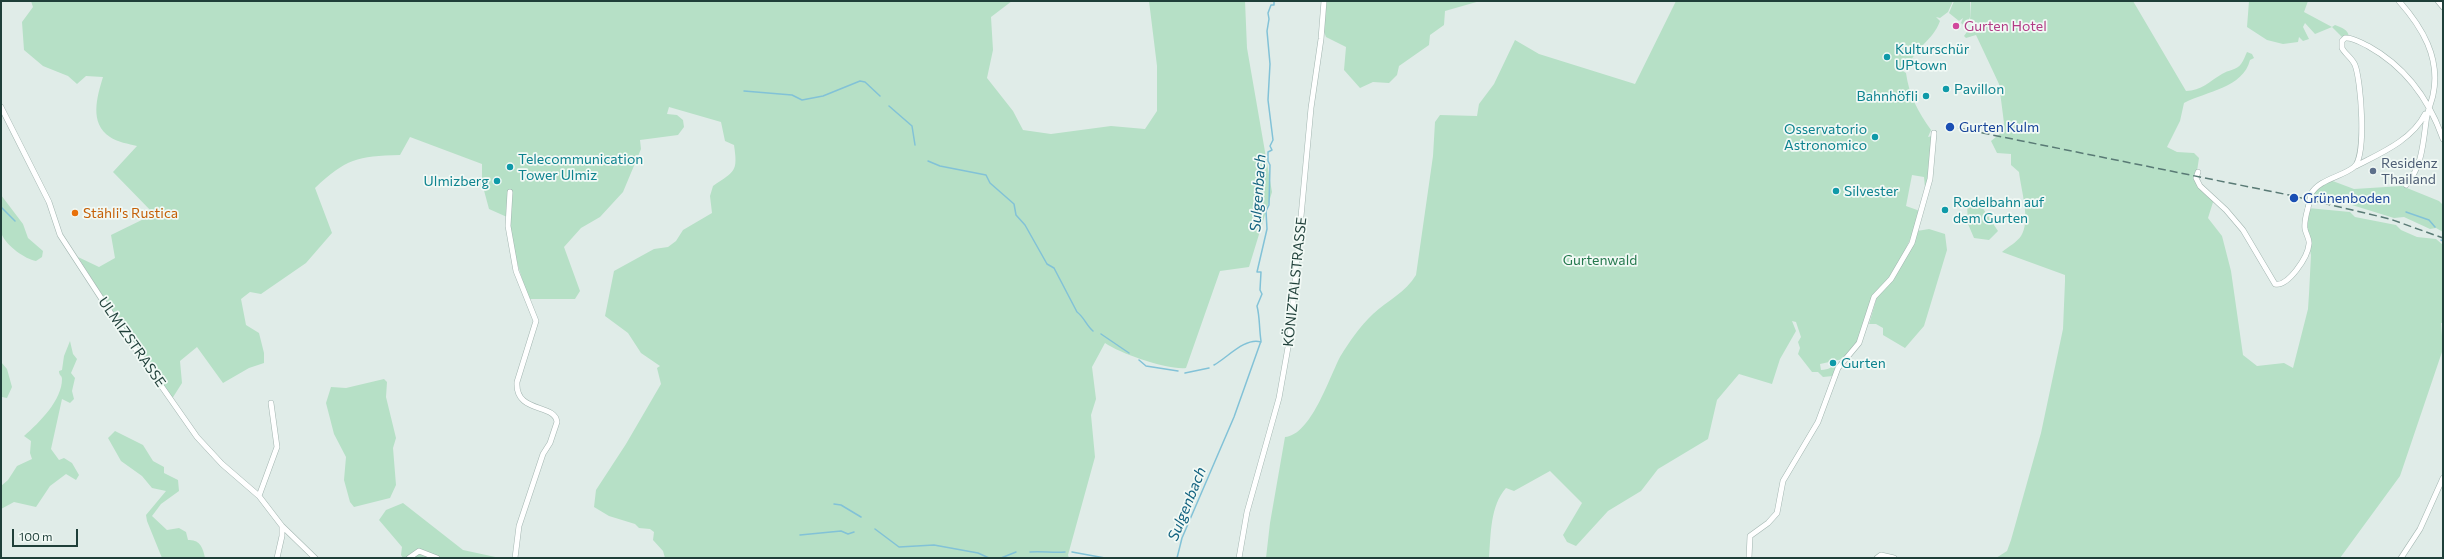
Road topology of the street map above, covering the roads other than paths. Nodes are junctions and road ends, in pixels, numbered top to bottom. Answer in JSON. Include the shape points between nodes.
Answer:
{"nodes":[{"id":1,"x":1324,"y":1,"type":"edge"},
{"id":2,"x":2399,"y":1,"type":"edge"},
{"id":3,"x":2438,"y":1,"type":"edge"},
{"id":4,"x":2443,"y":7,"type":"edge"},
{"id":5,"x":2430,"y":106,"type":"junction"},
{"id":6,"x":1,"y":107,"type":"edge"},
{"id":7,"x":1934,"y":133,"type":"dead end"},
{"id":8,"x":2443,"y":139,"type":"edge"},
{"id":9,"x":2356,"y":166,"type":"junction"},
{"id":10,"x":2198,"y":172,"type":"dead end"},
{"id":11,"x":2406,"y":185,"type":"dead end"},
{"id":12,"x":510,"y":192,"type":"dead end"},
{"id":13,"x":271,"y":403,"type":"dead end"},
{"id":14,"x":2443,"y":478,"type":"edge"},
{"id":15,"x":260,"y":496,"type":"junction"},
{"id":16,"x":282,"y":526,"type":"junction"},
{"id":17,"x":292,"y":536,"type":"junction"},
{"id":18,"x":282,"y":539,"type":"junction"},
{"id":19,"x":277,"y":558,"type":"edge"},
{"id":20,"x":315,"y":558,"type":"edge"},
{"id":21,"x":409,"y":558,"type":"edge"},
{"id":22,"x":437,"y":558,"type":"edge"},
{"id":23,"x":515,"y":558,"type":"edge"},
{"id":24,"x":1239,"y":558,"type":"edge"},
{"id":25,"x":1749,"y":558,"type":"edge"},
{"id":26,"x":1877,"y":558,"type":"edge"},
{"id":27,"x":1894,"y":558,"type":"edge"},
{"id":28,"x":2401,"y":558,"type":"edge"}],
"edges":[{"from":1,"to":24,"type":"street","name":"KÖNIZTALSTRASSE","via":[[1311,108],[1296,290],[1289,343],[1279,398],[1247,512]]},
{"from":2,"to":5,"type":"street","via":[[2422,29],[2432,57],[2434,95]]},
{"from":3,"to":4,"type":"street"},
{"from":5,"to":8,"type":"street"},
{"from":5,"to":9,"type":"street","via":[[2423,118],[2396,145]]},
{"from":5,"to":9,"type":"street","via":[[2415,85],[2390,59],[2352,38],[2344,39],[2342,48],[2355,64],[2358,78],[2362,144]]},
{"from":5,"to":11,"type":"street","via":[[2421,158]]},
{"from":6,"to":15,"type":"street","name":"ULMIZSTRASSE","via":[[49,202],[60,235],[118,324],[197,437],[222,464]]},
{"from":7,"to":25,"type":"street","via":[[1930,179],[1912,243],[1891,279],[1874,297],[1859,343],[1838,368],[1818,422],[1783,482],[1777,513],[1750,536]]},
{"from":9,"to":10,"type":"street","bridge":true,"via":[[2316,188],[2311,194],[2305,225],[2309,244],[2288,280],[2282,284],[2275,284],[2243,230],[2200,186],[2196,178]]},
{"from":12,"to":23,"type":"street","via":[[508,226],[515,268],[536,321],[517,389],[524,401],[553,414],[557,422],[550,443],[543,454],[519,526]]},
{"from":13,"to":15,"type":"street","via":[[277,447]]},
{"from":14,"to":28,"type":"street","via":[[2420,529]]},
{"from":15,"to":16,"type":"street","name":"ULMIZSTRASSE"},
{"from":16,"to":17,"type":"street","name":"ULMIZSTRASSE"},
{"from":16,"to":18,"type":"street"},
{"from":17,"to":18,"type":"street"},
{"from":17,"to":20,"type":"street","name":"ULMIZSTRASSE"},
{"from":18,"to":19,"type":"street"},
{"from":21,"to":22,"type":"street","via":[[418,551]]},
{"from":26,"to":27,"type":"street","via":[[1881,555]]}]}
